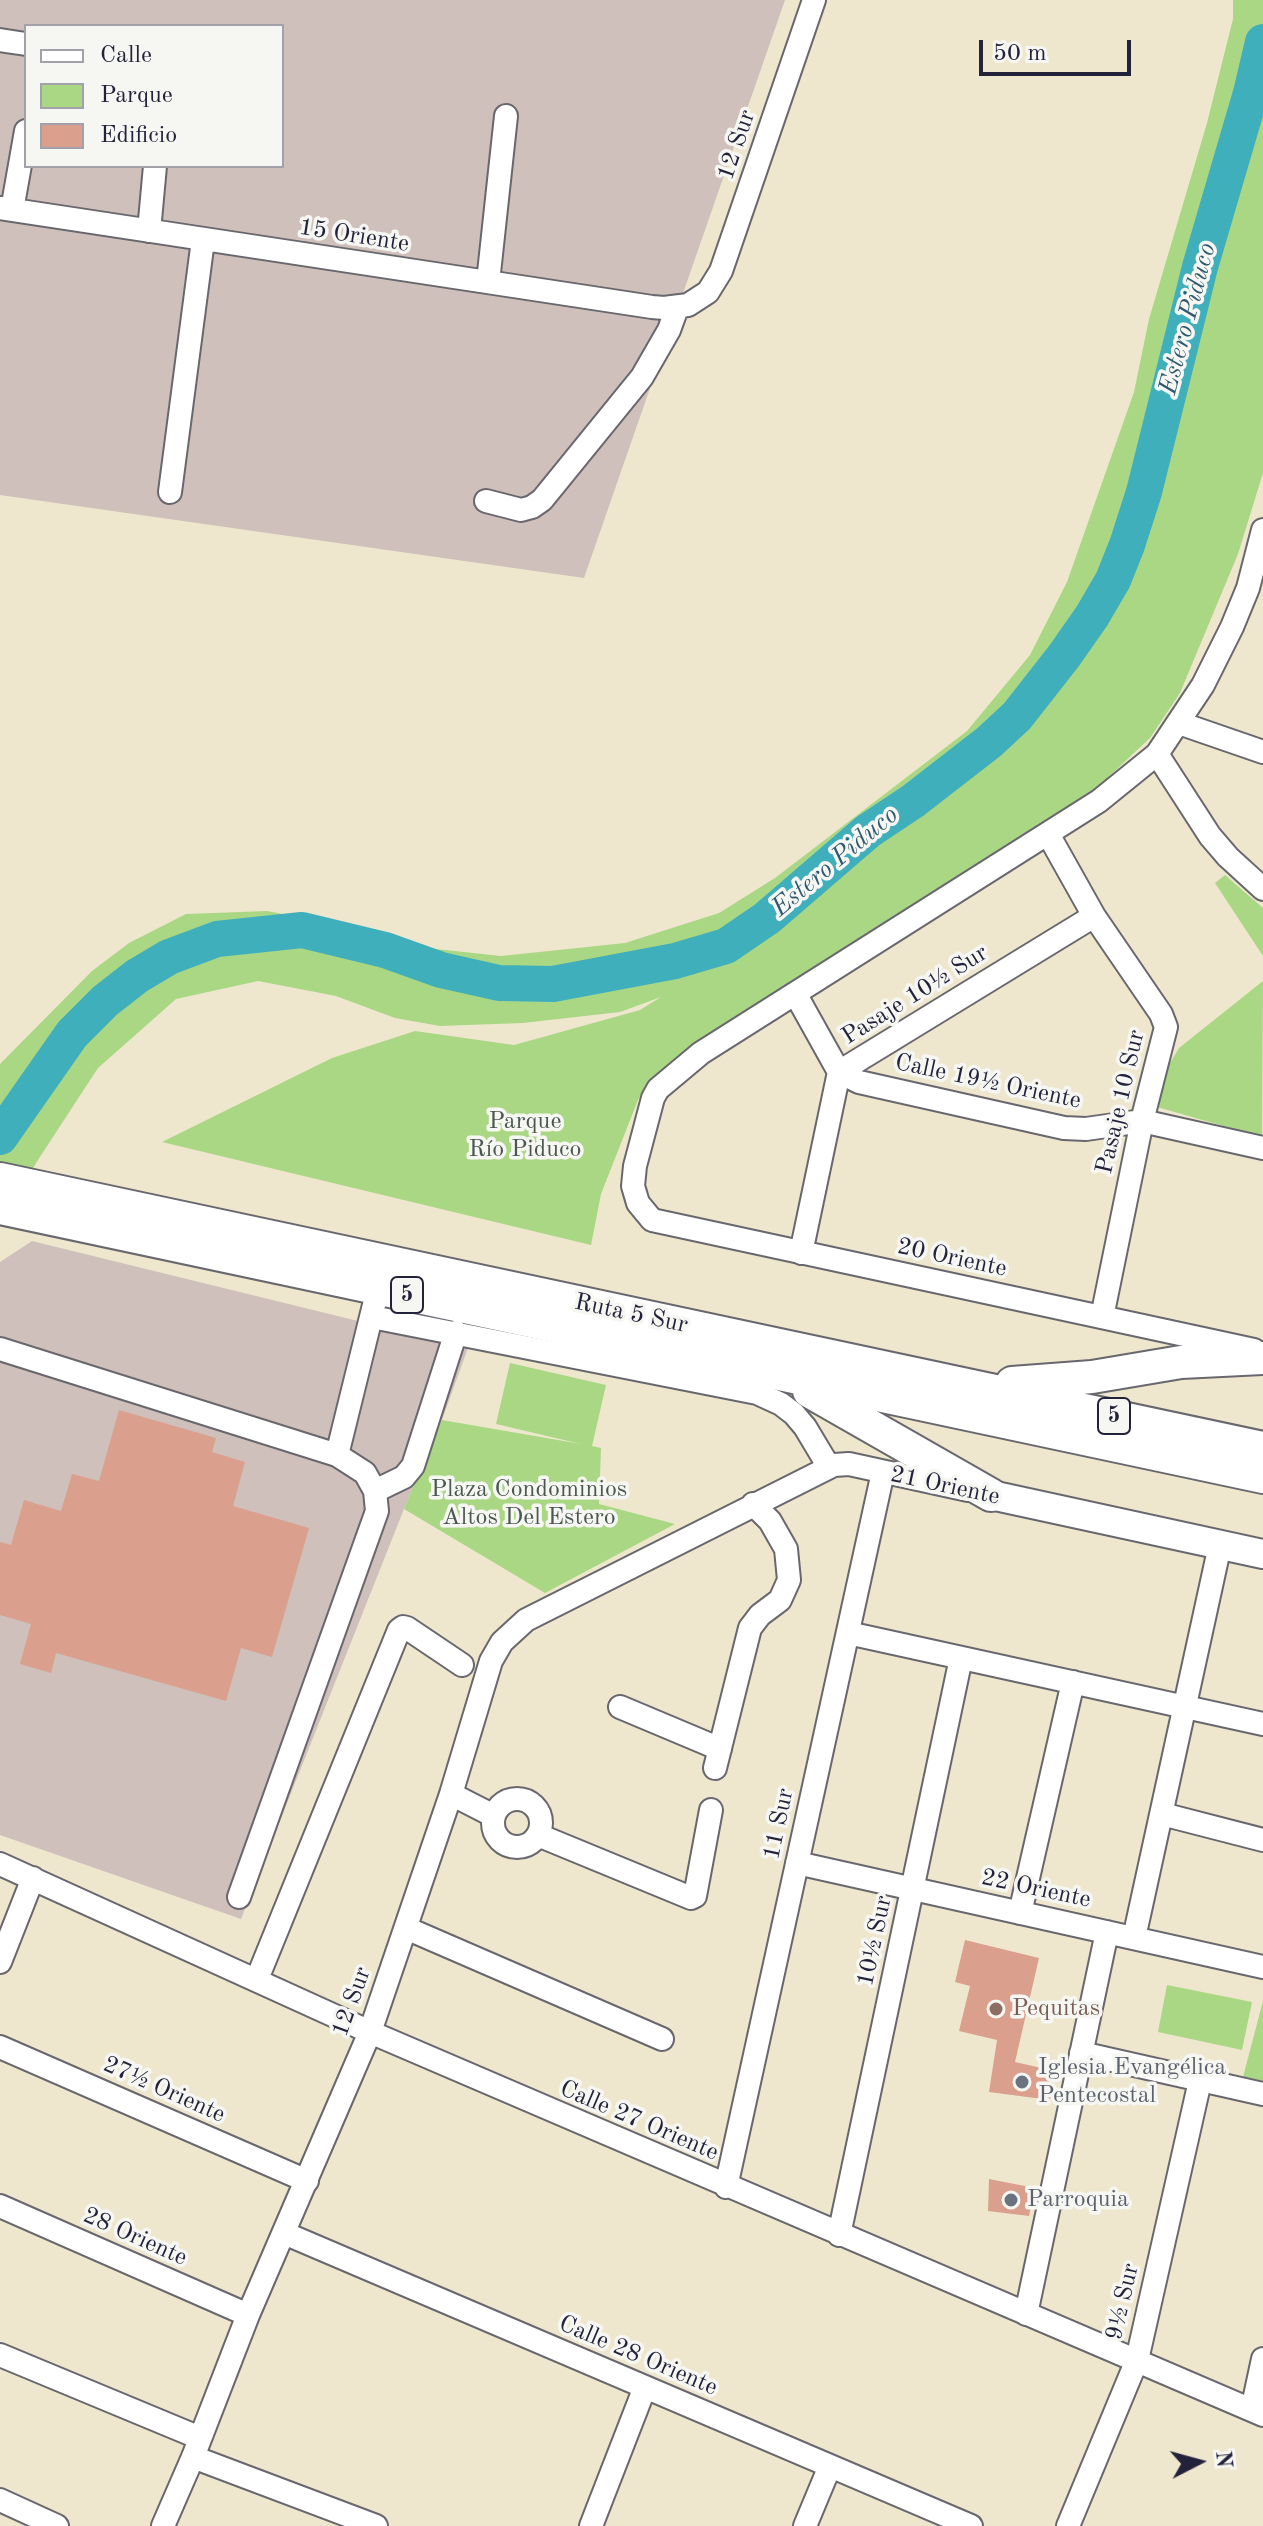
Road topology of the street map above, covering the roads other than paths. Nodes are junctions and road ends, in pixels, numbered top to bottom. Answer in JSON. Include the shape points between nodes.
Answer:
{"nodes":[{"id":1,"x":814,"y":0,"type":"edge"},
{"id":2,"x":0,"y":40,"type":"edge"},
{"id":3,"x":24,"y":44,"type":"edge"},
{"id":4,"x":506,"y":116,"type":"dead end"},
{"id":5,"x":24,"y":139,"type":"edge"},
{"id":6,"x":155,"y":168,"type":"edge"},
{"id":7,"x":6,"y":209,"type":"edge"},
{"id":8,"x":149,"y":231,"type":"junction"},
{"id":9,"x":203,"y":240,"type":"junction"},
{"id":10,"x":488,"y":282,"type":"junction"},
{"id":11,"x":698,"y":300,"type":"joint"},
{"id":12,"x":677,"y":308,"type":"junction"},
{"id":13,"x":170,"y":492,"type":"dead end"},
{"id":14,"x":486,"y":501,"type":"dead end"},
{"id":15,"x":1263,"y":530,"type":"edge"},
{"id":16,"x":1259,"y":562,"type":"edge"},
{"id":17,"x":1179,"y":723,"type":"junction"},
{"id":18,"x":1263,"y":752,"type":"edge"},
{"id":19,"x":1157,"y":754,"type":"junction"},
{"id":20,"x":1048,"y":834,"type":"junction"},
{"id":21,"x":1263,"y":889,"type":"edge"},
{"id":22,"x":1094,"y":916,"type":"junction"},
{"id":23,"x":796,"y":995,"type":"junction"},
{"id":24,"x":839,"y":1072,"type":"junction"},
{"id":25,"x":1142,"y":1121,"type":"junction"},
{"id":26,"x":1263,"y":1148,"type":"edge"},
{"id":27,"x":0,"y":1179,"type":"edge"},
{"id":28,"x":0,"y":1208,"type":"edge"},
{"id":29,"x":801,"y":1253,"type":"junction"},
{"id":30,"x":375,"y":1303,"type":"junction"},
{"id":31,"x":1102,"y":1317,"type":"junction"},
{"id":32,"x":456,"y":1332,"type":"junction"},
{"id":33,"x":0,"y":1349,"type":"edge"},
{"id":34,"x":1263,"y":1355,"type":"edge"},
{"id":35,"x":762,"y":1370,"type":"junction"},
{"id":36,"x":965,"y":1385,"type":"junction"},
{"id":37,"x":1263,"y":1448,"type":"edge"},
{"id":38,"x":337,"y":1455,"type":"junction"},
{"id":39,"x":829,"y":1467,"type":"junction"},
{"id":40,"x":883,"y":1472,"type":"junction"},
{"id":41,"x":1263,"y":1477,"type":"edge"},
{"id":42,"x":375,"y":1491,"type":"junction"},
{"id":43,"x":991,"y":1495,"type":"junction"},
{"id":44,"x":753,"y":1504,"type":"junction"},
{"id":45,"x":1220,"y":1545,"type":"junction"},
{"id":46,"x":1263,"y":1554,"type":"edge"},
{"id":47,"x":646,"y":1561,"type":"joint"},
{"id":48,"x":848,"y":1633,"type":"junction"},
{"id":49,"x":961,"y":1658,"type":"junction"},
{"id":50,"x":462,"y":1665,"type":"dead end"},
{"id":51,"x":1073,"y":1682,"type":"junction"},
{"id":52,"x":1185,"y":1706,"type":"junction"},
{"id":53,"x":620,"y":1707,"type":"dead end"},
{"id":54,"x":1263,"y":1724,"type":"edge"},
{"id":55,"x":451,"y":1794,"type":"junction"},
{"id":56,"x":711,"y":1810,"type":"dead end"},
{"id":57,"x":1162,"y":1814,"type":"junction"},
{"id":58,"x":494,"y":1816,"type":"junction"},
{"id":59,"x":538,"y":1835,"type":"junction"},
{"id":60,"x":1263,"y":1840,"type":"edge"},
{"id":61,"x":797,"y":1863,"type":"junction"},
{"id":62,"x":0,"y":1864,"type":"edge"},
{"id":63,"x":33,"y":1878,"type":"junction"},
{"id":64,"x":912,"y":1889,"type":"junction"},
{"id":65,"x":239,"y":1897,"type":"dead end"},
{"id":66,"x":1020,"y":1913,"type":"junction"},
{"id":67,"x":406,"y":1928,"type":"junction"},
{"id":68,"x":1107,"y":1932,"type":"junction"},
{"id":69,"x":1134,"y":1938,"type":"junction"},
{"id":70,"x":0,"y":1962,"type":"edge"},
{"id":71,"x":1263,"y":1967,"type":"edge"},
{"id":72,"x":257,"y":1979,"type":"junction"},
{"id":73,"x":370,"y":2032,"type":"junction"},
{"id":74,"x":662,"y":2039,"type":"dead end"},
{"id":75,"x":0,"y":2047,"type":"edge"},
{"id":76,"x":1081,"y":2053,"type":"junction"},
{"id":77,"x":1200,"y":2081,"type":"junction"},
{"id":78,"x":1263,"y":2094,"type":"edge"},
{"id":79,"x":307,"y":2181,"type":"junction"},
{"id":80,"x":726,"y":2187,"type":"junction"},
{"id":81,"x":0,"y":2206,"type":"edge"},
{"id":82,"x":284,"y":2233,"type":"junction"},
{"id":83,"x":839,"y":2235,"type":"junction"},
{"id":84,"x":1026,"y":2314,"type":"junction"},
{"id":85,"x":248,"y":2315,"type":"junction"},
{"id":86,"x":0,"y":2355,"type":"edge"},
{"id":87,"x":1263,"y":2359,"type":"edge"},
{"id":88,"x":1137,"y":2360,"type":"junction"},
{"id":89,"x":645,"y":2387,"type":"junction"},
{"id":90,"x":1259,"y":2406,"type":"edge"},
{"id":91,"x":197,"y":2448,"type":"junction"},
{"id":92,"x":830,"y":2466,"type":"junction"},
{"id":93,"x":0,"y":2500,"type":"edge"},
{"id":94,"x":57,"y":2526,"type":"edge"},
{"id":95,"x":163,"y":2526,"type":"edge"},
{"id":96,"x":376,"y":2526,"type":"edge"},
{"id":97,"x":591,"y":2526,"type":"edge"},
{"id":98,"x":805,"y":2526,"type":"edge"},
{"id":99,"x":971,"y":2526,"type":"edge"},
{"id":100,"x":1068,"y":2526,"type":"edge"}],
"edges":[{"from":1,"to":11,"type":"street","name":"12 Sur","via":[[721,271]]},
{"from":2,"to":3,"type":"street"},
{"from":4,"to":10,"type":"street"},
{"from":5,"to":7,"type":"street"},
{"from":6,"to":8,"type":"street"},
{"from":7,"to":8,"type":"street","name":"15 Oriente"},
{"from":8,"to":9,"type":"street","name":"15 Oriente"},
{"from":9,"to":10,"type":"street","name":"15 Oriente"},
{"from":9,"to":13,"type":"street"},
{"from":10,"to":12,"type":"street","name":"15 Oriente"},
{"from":11,"to":12,"type":"street","name":"15 Oriente"},
{"from":12,"to":14,"type":"street","via":[[642,377],[542,500],[521,510]]},
{"from":15,"to":16,"type":"street"},
{"from":16,"to":17,"type":"street","via":[[1232,627]]},
{"from":17,"to":18,"type":"street"},
{"from":17,"to":19,"type":"street"},
{"from":19,"to":20,"type":"street"},
{"from":19,"to":21,"type":"street","via":[[1210,836]]},
{"from":20,"to":22,"type":"street","name":"Pasaje 10 Sur"},
{"from":20,"to":23,"type":"street"},
{"from":22,"to":24,"type":"street","name":"Pasaje 10½ Sur"},
{"from":22,"to":25,"type":"street","name":"Pasaje 10 Sur","via":[[1165,1020],[1166,1035]]},
{"from":23,"to":24,"type":"street"},
{"from":23,"to":29,"type":"street","name":"20 Oriente","via":[[701,1053],[658,1089],[633,1186],[652,1220]]},
{"from":24,"to":25,"type":"street","name":"Calle 19½ Oriente","via":[[859,1082],[1064,1128]]},
{"from":24,"to":29,"type":"street","name":"Pasaje 10½ Sur"},
{"from":25,"to":26,"type":"street","name":"Calle 19½ Oriente"},
{"from":25,"to":31,"type":"street","name":"Pasaje 10 Sur"},
{"from":27,"to":36,"type":"highway","name":"Ruta 5 Sur","number":"5"},
{"from":28,"to":30,"type":"highway","name":"Ruta 5 Sur","number":"5"},
{"from":29,"to":31,"type":"street","name":"20 Oriente"},
{"from":30,"to":32,"type":"street"},
{"from":30,"to":35,"type":"highway","name":"Ruta 5 Sur","number":"5"},
{"from":30,"to":38,"type":"street"},
{"from":31,"to":34,"type":"street","name":"20 Oriente"},
{"from":32,"to":39,"type":"street","via":[[757,1393],[794,1414]]},
{"from":32,"to":42,"type":"street","via":[[413,1466],[404,1477]]},
{"from":33,"to":38,"type":"street"},
{"from":34,"to":36,"type":"highway","via":[[1062,1380]]},
{"from":35,"to":41,"type":"highway","name":"Ruta 5 Sur","number":"5"},
{"from":35,"to":43,"type":"highway","via":[[835,1405]]},
{"from":36,"to":37,"type":"highway","name":"Ruta 5 Sur","number":"5"},
{"from":38,"to":42,"type":"street","via":[[365,1473]]},
{"from":39,"to":40,"type":"street","name":"21 Oriente","via":[[849,1464]]},
{"from":39,"to":44,"type":"street","name":"21 Oriente"},
{"from":40,"to":43,"type":"street","name":"21 Oriente"},
{"from":40,"to":48,"type":"street","name":"11 Sur"},
{"from":42,"to":65,"type":"street","via":[[377,1511]]},
{"from":43,"to":45,"type":"main road","name":"21 Oriente"},
{"from":44,"to":47,"type":"street","name":"21 Oriente"},
{"from":44,"to":53,"type":"street","via":[[786,1549],[789,1580],[780,1600],[750,1628],[718,1758]]},
{"from":45,"to":46,"type":"main road","name":"21 Oriente"},
{"from":45,"to":52,"type":"street"},
{"from":47,"to":55,"type":"street","name":"12 Sur","via":[[526,1620],[502,1642],[491,1661]]},
{"from":48,"to":49,"type":"street"},
{"from":48,"to":61,"type":"street","name":"11 Sur"},
{"from":49,"to":51,"type":"street"},
{"from":49,"to":64,"type":"street","name":"10½ Sur"},
{"from":50,"to":72,"type":"street","via":[[407,1628],[399,1630]]},
{"from":51,"to":52,"type":"street"},
{"from":51,"to":66,"type":"street"},
{"from":52,"to":54,"type":"street"},
{"from":52,"to":57,"type":"street"},
{"from":55,"to":58,"type":"street"},
{"from":55,"to":67,"type":"street","name":"12 Sur"},
{"from":56,"to":59,"type":"street","via":[[691,1898]]},
{"from":57,"to":60,"type":"street"},
{"from":57,"to":69,"type":"street"},
{"from":58,"to":59,"type":"street","via":[[498,1836],[508,1845],[528,1844]]},
{"from":58,"to":59,"type":"street","via":[[507,1801],[527,1800],[540,1815]]},
{"from":61,"to":64,"type":"street","name":"22 Oriente"},
{"from":61,"to":80,"type":"street","name":"11 Sur"},
{"from":62,"to":63,"type":"street","name":"Calle 27 Oriente"},
{"from":63,"to":70,"type":"street"},
{"from":63,"to":72,"type":"street","name":"Calle 27 Oriente"},
{"from":64,"to":66,"type":"street","name":"22 Oriente"},
{"from":64,"to":83,"type":"street","name":"10½ Sur"},
{"from":66,"to":68,"type":"street","name":"22 Oriente"},
{"from":67,"to":73,"type":"street","name":"12 Sur"},
{"from":67,"to":74,"type":"street"},
{"from":68,"to":69,"type":"street","name":"22 Oriente"},
{"from":68,"to":76,"type":"street"},
{"from":69,"to":71,"type":"street","name":"22 Oriente"},
{"from":72,"to":73,"type":"street","name":"Calle 27 Oriente"},
{"from":73,"to":79,"type":"street","name":"12 Sur"},
{"from":73,"to":80,"type":"street","name":"Calle 27 Oriente"},
{"from":75,"to":79,"type":"street","name":"27½ Oriente"},
{"from":76,"to":77,"type":"street"},
{"from":76,"to":84,"type":"street"},
{"from":77,"to":78,"type":"street"},
{"from":77,"to":88,"type":"street","name":"9½ Sur"},
{"from":79,"to":82,"type":"street","name":"12 Sur"},
{"from":80,"to":83,"type":"street","name":"Calle 27 Oriente"},
{"from":81,"to":85,"type":"street","name":"28 Oriente"},
{"from":82,"to":85,"type":"street","name":"12 Sur"},
{"from":82,"to":89,"type":"street","name":"Calle 28 Oriente"},
{"from":83,"to":84,"type":"street","name":"Calle 27 Oriente"},
{"from":84,"to":88,"type":"street","name":"Calle 27 Oriente"},
{"from":85,"to":91,"type":"street","name":"12 Sur"},
{"from":86,"to":91,"type":"street"},
{"from":87,"to":90,"type":"street"},
{"from":88,"to":90,"type":"street","name":"Calle 27 Oriente"},
{"from":88,"to":100,"type":"street","name":"9½ Sur"},
{"from":89,"to":92,"type":"street","name":"Calle 28 Oriente"},
{"from":89,"to":97,"type":"street"},
{"from":91,"to":95,"type":"street","name":"12 Sur"},
{"from":91,"to":96,"type":"street"},
{"from":92,"to":98,"type":"street"},
{"from":92,"to":99,"type":"street","name":"Calle 28 Oriente"},
{"from":93,"to":94,"type":"street"}]}
